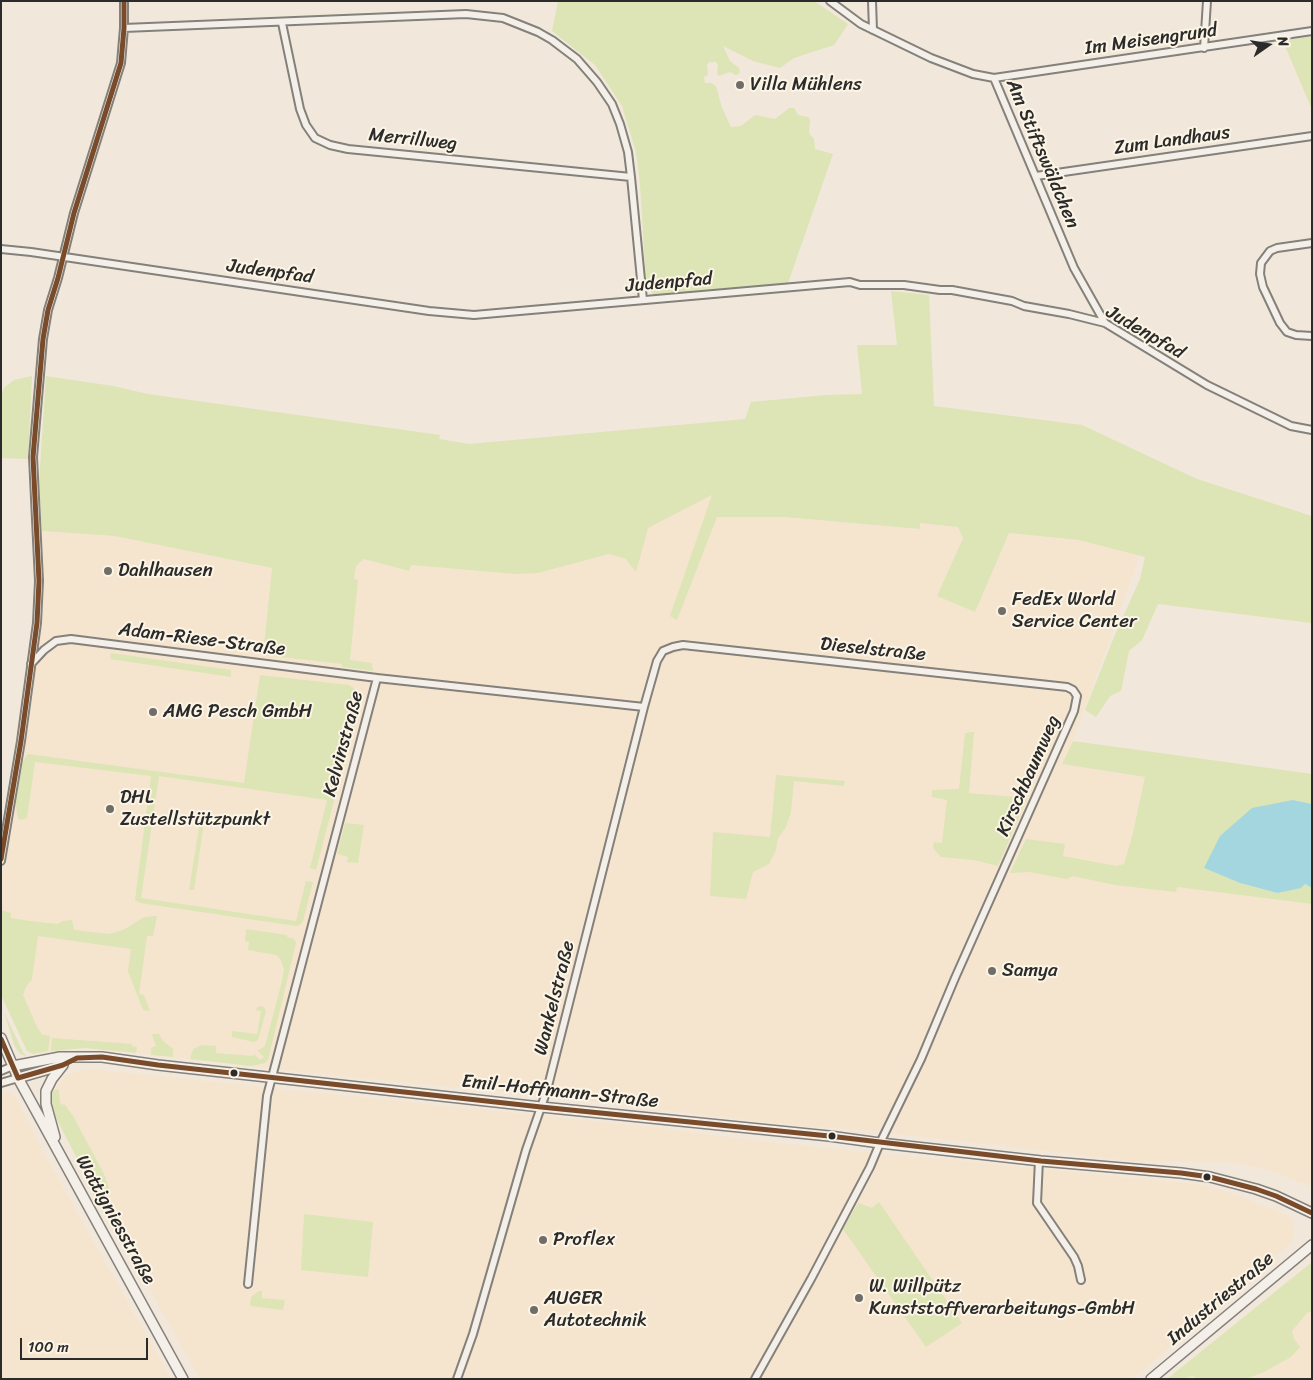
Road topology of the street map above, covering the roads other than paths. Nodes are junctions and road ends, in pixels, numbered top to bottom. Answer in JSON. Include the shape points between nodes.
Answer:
{"nodes":[{"id":1,"x":124,"y":1,"type":"edge"},
{"id":2,"x":830,"y":1,"type":"edge"},
{"id":3,"x":872,"y":1,"type":"edge"},
{"id":4,"x":1207,"y":1,"type":"edge"},
{"id":5,"x":282,"y":23,"type":"junction"},
{"id":6,"x":124,"y":28,"type":"junction"},
{"id":7,"x":873,"y":30,"type":"junction"},
{"id":8,"x":1312,"y":31,"type":"edge"},
{"id":9,"x":1204,"y":48,"type":"junction"},
{"id":10,"x":994,"y":78,"type":"junction"},
{"id":11,"x":1312,"y":136,"type":"edge"},
{"id":12,"x":1036,"y":176,"type":"junction"},
{"id":13,"x":631,"y":177,"type":"junction"},
{"id":14,"x":1312,"y":243,"type":"edge"},
{"id":15,"x":1,"y":249,"type":"edge"},
{"id":16,"x":64,"y":257,"type":"junction"},
{"id":17,"x":643,"y":300,"type":"junction"},
{"id":18,"x":1105,"y":323,"type":"junction"},
{"id":19,"x":1312,"y":336,"type":"edge"},
{"id":20,"x":1312,"y":430,"type":"edge"},
{"id":21,"x":663,"y":651,"type":"joint"},
{"id":22,"x":31,"y":664,"type":"junction"},
{"id":23,"x":377,"y":678,"type":"junction"},
{"id":24,"x":1077,"y":696,"type":"joint"},
{"id":25,"x":644,"y":707,"type":"junction"},
{"id":26,"x":1,"y":861,"type":"edge"},
{"id":27,"x":1,"y":1038,"type":"edge"},
{"id":28,"x":77,"y":1058,"type":"junction"},
{"id":29,"x":63,"y":1065,"type":"junction"},
{"id":30,"x":13,"y":1066,"type":"junction"},
{"id":31,"x":1,"y":1071,"type":"edge"},
{"id":32,"x":271,"y":1077,"type":"junction"},
{"id":33,"x":18,"y":1078,"type":"junction"},
{"id":34,"x":1,"y":1083,"type":"edge"},
{"id":35,"x":542,"y":1107,"type":"junction"},
{"id":36,"x":880,"y":1143,"type":"junction"},
{"id":37,"x":62,"y":1156,"type":"junction"},
{"id":38,"x":1039,"y":1160,"type":"junction"},
{"id":39,"x":1312,"y":1213,"type":"edge"},
{"id":40,"x":1312,"y":1245,"type":"edge"},
{"id":41,"x":1082,"y":1280,"type":"dead end"},
{"id":42,"x":248,"y":1284,"type":"dead end"},
{"id":43,"x":183,"y":1379,"type":"edge"},
{"id":44,"x":457,"y":1379,"type":"edge"},
{"id":45,"x":755,"y":1379,"type":"edge"},
{"id":46,"x":1151,"y":1379,"type":"edge"}],
"edges":[{"from":1,"to":6,"type":"street"},
{"from":2,"to":7,"type":"street","name":"Am Stiftswäldchen"},
{"from":3,"to":7,"type":"street"},
{"from":4,"to":9,"type":"street"},
{"from":5,"to":6,"type":"street"},
{"from":5,"to":13,"type":"street","via":[[466,14],[503,18],[521,24],[566,50],[597,82],[612,104],[620,124]]},
{"from":5,"to":13,"type":"street","name":"Merrillweg","via":[[306,125],[316,138],[330,145]]},
{"from":6,"to":16,"type":"street","via":[[116,83],[82,186]]},
{"from":7,"to":10,"type":"street","name":"Am Stiftswäldchen","via":[[931,58],[973,74]]},
{"from":8,"to":9,"type":"street","name":"Im Meisengrund"},
{"from":9,"to":10,"type":"street","name":"Im Meisengrund"},
{"from":10,"to":12,"type":"street","name":"Am Stiftswäldchen"},
{"from":11,"to":12,"type":"street","name":"Zum Landhaus"},
{"from":12,"to":18,"type":"street","name":"Am Stiftswäldchen","via":[[1074,268]]},
{"from":13,"to":17,"type":"street"},
{"from":14,"to":19,"type":"street","via":[[1270,251],[1262,263],[1260,274],[1263,287],[1287,332]]},
{"from":15,"to":16,"type":"street","name":"Judenpfad"},
{"from":16,"to":17,"type":"street","name":"Judenpfad","via":[[474,315]]},
{"from":16,"to":22,"type":"street","via":[[48,310],[37,404],[33,457],[39,581]]},
{"from":17,"to":18,"type":"street","name":"Judenpfad","via":[[850,282],[967,292]]},
{"from":18,"to":20,"type":"street","name":"Judenpfad","via":[[1207,385],[1291,426]]},
{"from":21,"to":24,"type":"street","name":"Dieselstraße","via":[[683,645],[984,677],[1057,685],[1073,690]]},
{"from":21,"to":25,"type":"street","name":"Wankelstraße"},
{"from":22,"to":23,"type":"street","name":"Adam-Riese-Straße","via":[[56,641],[71,639]]},
{"from":22,"to":26,"type":"street"},
{"from":23,"to":25,"type":"street","name":"Kelvinstraße"},
{"from":23,"to":32,"type":"street","name":"Kelvinstraße"},
{"from":24,"to":36,"type":"street","name":"Kirschbaumweg","via":[[1074,710],[921,1059]]},
{"from":25,"to":35,"type":"street","name":"Wankelstraße"},
{"from":27,"to":30,"type":"street","name":"Wattigniesstraße"},
{"from":28,"to":29,"type":"street","name":"Emil-Hoffmann-Straße"},
{"from":28,"to":30,"type":"street","name":"Emil-Hoffmann-Straße","via":[[60,1057]]},
{"from":28,"to":32,"type":"street","name":"Emil-Hoffmann-Straße","via":[[102,1057]]},
{"from":29,"to":33,"type":"street","name":"Emil-Hoffmann-Straße"},
{"from":29,"to":37,"type":"street","via":[[46,1091],[46,1104]]},
{"from":30,"to":31,"type":"street","name":"Emil-Hoffmann-Straße"},
{"from":30,"to":33,"type":"street","name":"Wattigniesstraße"},
{"from":32,"to":35,"type":"street","name":"Emil-Hoffmann-Straße"},
{"from":32,"to":42,"type":"street","name":"Kelvinstraße"},
{"from":33,"to":34,"type":"street","name":"Emil-Hoffmann-Straße"},
{"from":33,"to":37,"type":"street","name":"Wattigniesstraße"},
{"from":35,"to":36,"type":"street","name":"Emil-Hoffmann-Straße"},
{"from":35,"to":44,"type":"street","name":"Wankelstraße"},
{"from":36,"to":38,"type":"street","name":"Emil-Hoffmann-Straße"},
{"from":36,"to":45,"type":"street","name":"Kirschbaumweg","via":[[811,1279]]},
{"from":37,"to":43,"type":"street","name":"Wattigniesstraße"},
{"from":38,"to":39,"type":"street","name":"Emil-Hoffmann-Straße","via":[[1210,1178],[1256,1189]]},
{"from":38,"to":41,"type":"street","via":[[1037,1203],[1074,1257]]},
{"from":40,"to":46,"type":"street","name":"Industriestraße"}]}
